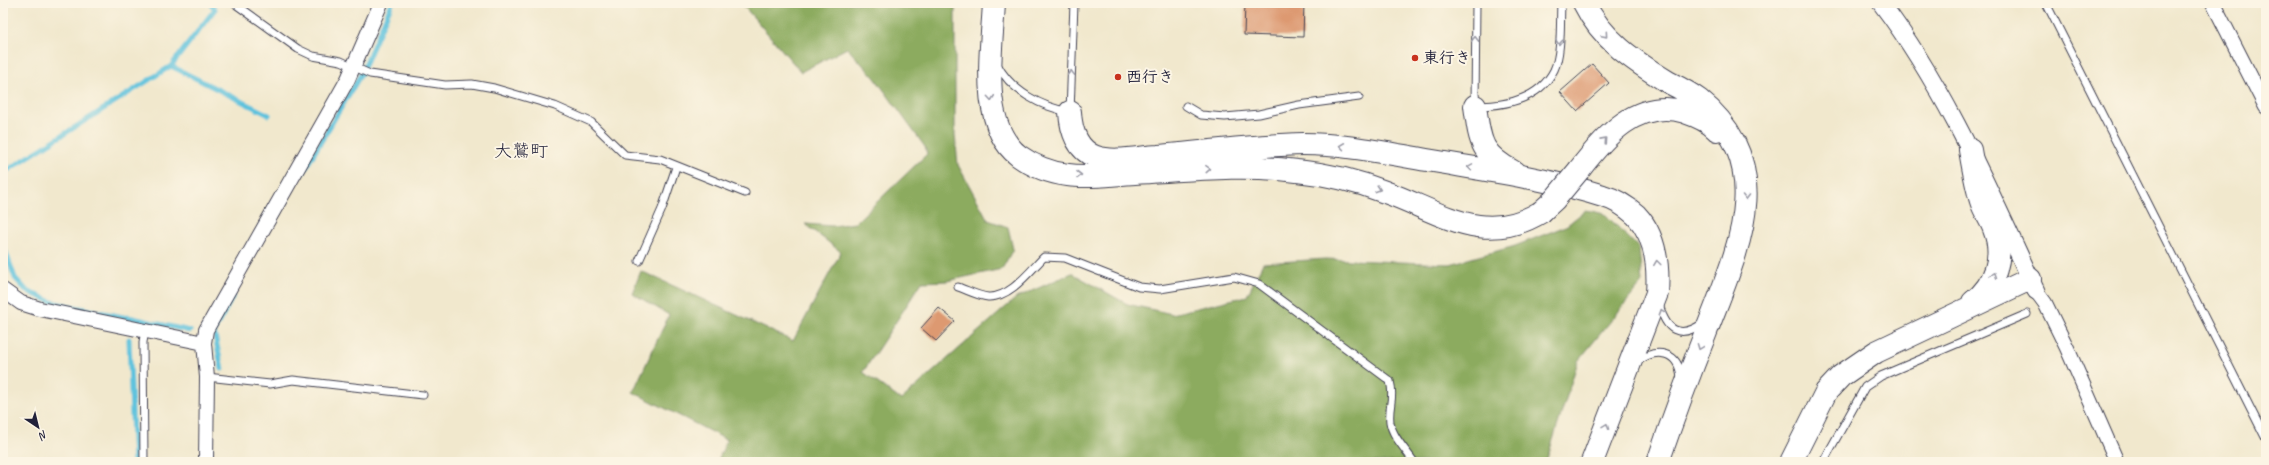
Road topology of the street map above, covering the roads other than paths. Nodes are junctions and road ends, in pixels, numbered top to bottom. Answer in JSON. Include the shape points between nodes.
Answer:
{"nodes":[{"id":1,"x":234,"y":3,"type":"edge"},
{"id":2,"x":381,"y":3,"type":"edge"},
{"id":3,"x":994,"y":3,"type":"edge"},
{"id":4,"x":1074,"y":3,"type":"edge"},
{"id":5,"x":1476,"y":3,"type":"edge"},
{"id":6,"x":1561,"y":3,"type":"edge"},
{"id":7,"x":1584,"y":3,"type":"edge"},
{"id":8,"x":1881,"y":3,"type":"edge"},
{"id":9,"x":2046,"y":3,"type":"edge"},
{"id":10,"x":2213,"y":3,"type":"edge"},
{"id":11,"x":992,"y":55,"type":"junction"},
{"id":12,"x":353,"y":67,"type":"junction"},
{"id":13,"x":1359,"y":97,"type":"dead end"},
{"id":14,"x":1186,"y":106,"type":"dead end"},
{"id":15,"x":1475,"y":106,"type":"junction"},
{"id":16,"x":2266,"y":107,"type":"edge"},
{"id":17,"x":1070,"y":112,"type":"junction"},
{"id":18,"x":1970,"y":150,"type":"junction"},
{"id":19,"x":1741,"y":158,"type":"junction"},
{"id":20,"x":676,"y":167,"type":"junction"},
{"id":21,"x":1524,"y":177,"type":"junction"},
{"id":22,"x":745,"y":193,"type":"dead end"},
{"id":23,"x":639,"y":261,"type":"dead end"},
{"id":24,"x":2033,"y":285,"type":"junction"},
{"id":25,"x":958,"y":287,"type":"dead end"},
{"id":26,"x":3,"y":290,"type":"edge"},
{"id":27,"x":1657,"y":293,"type":"junction"},
{"id":28,"x":1959,"y":313,"type":"junction"},
{"id":29,"x":2027,"y":314,"type":"dead end"},
{"id":30,"x":1712,"y":315,"type":"junction"},
{"id":31,"x":145,"y":331,"type":"junction"},
{"id":32,"x":204,"y":343,"type":"junction"},
{"id":33,"x":1628,"y":369,"type":"junction"},
{"id":34,"x":207,"y":377,"type":"junction"},
{"id":35,"x":1682,"y":394,"type":"junction"},
{"id":36,"x":423,"y":395,"type":"dead end"},
{"id":37,"x":2266,"y":439,"type":"edge"},
{"id":38,"x":144,"y":462,"type":"edge"},
{"id":39,"x":206,"y":462,"type":"edge"},
{"id":40,"x":1414,"y":462,"type":"edge"},
{"id":41,"x":1592,"y":462,"type":"edge"},
{"id":42,"x":1658,"y":462,"type":"edge"},
{"id":43,"x":1791,"y":462,"type":"edge"},
{"id":44,"x":1823,"y":462,"type":"edge"},
{"id":45,"x":2117,"y":462,"type":"edge"}],
"edges":[{"from":1,"to":12,"type":"lane","via":[[298,50]]},
{"from":2,"to":12,"type":"street"},
{"from":3,"to":11,"type":"highway"},
{"from":17,"to":4,"type":"lane","one_way":true},
{"from":15,"to":5,"type":"lane","one_way":true},
{"from":6,"to":15,"type":"lane","one_way":true,"via":[[1558,56],[1546,82],[1518,101],[1500,106]]},
{"from":7,"to":19,"type":"highway","one_way":true,"via":[[1591,18],[1618,48],[1710,109],[1732,138]]},
{"from":8,"to":18,"type":"street","via":[[1930,76]]},
{"from":9,"to":37,"type":"lane"},
{"from":10,"to":16,"type":"street"},
{"from":11,"to":17,"type":"lane","via":[[1001,72],[1014,85],[1050,108]]},
{"from":11,"to":19,"type":"highway","one_way":true,"bridge":true,"via":[[992,111],[1006,143],[1018,156],[1035,166],[1068,175],[1222,168],[1295,170],[1356,182],[1469,225],[1489,228],[1524,222],[1541,212],[1554,200],[1609,133],[1626,120],[1642,113],[1661,109],[1678,110],[1694,115],[1712,125]]},
{"from":12,"to":20,"type":"lane","via":[[370,74],[402,79],[494,88],[555,106],[591,122],[625,155],[660,159]]},
{"from":12,"to":32,"type":"street","via":[[317,137],[209,321]]},
{"from":13,"to":14,"type":"lane","via":[[1299,105],[1259,114],[1225,117],[1201,116]]},
{"from":15,"to":21,"type":"highway","via":[[1480,137],[1486,151],[1498,163]]},
{"from":21,"to":17,"type":"highway","one_way":true,"via":[[1337,145],[1266,146],[1123,159],[1096,157],[1084,149],[1075,138],[1070,126]]},
{"from":18,"to":24,"type":"street"},
{"from":28,"to":18,"type":"highway","one_way":true,"via":[[1984,293],[1993,280],[1998,262],[1995,230],[1982,203]]},
{"from":19,"to":30,"type":"highway","one_way":true,"via":[[1747,198],[1744,222],[1738,248]]},
{"from":20,"to":22,"type":"lane"},
{"from":20,"to":23,"type":"lane","via":[[662,209]]},
{"from":27,"to":21,"type":"highway","one_way":true,"via":[[1656,254],[1645,227],[1635,215],[1605,196]]},
{"from":24,"to":28,"type":"highway"},
{"from":24,"to":45,"type":"street","via":[[2045,303],[2067,348]]},
{"from":25,"to":40,"type":"lane","via":[[986,297],[1001,296],[1044,257],[1065,258],[1139,287],[1160,289],[1234,278],[1259,284],[1390,381],[1394,393],[1390,422]]},
{"from":26,"to":31,"type":"street","via":[[21,303],[40,309]]},
{"from":30,"to":27,"type":"lane","one_way":true,"via":[[1694,329],[1686,332],[1674,331],[1662,315]]},
{"from":27,"to":33,"type":"highway"},
{"from":28,"to":43,"type":"highway","via":[[1876,352],[1841,376],[1826,392]]},
{"from":29,"to":44,"type":"lane","via":[[1881,376],[1865,387]]},
{"from":30,"to":35,"type":"highway","one_way":true},
{"from":31,"to":32,"type":"street"},
{"from":31,"to":38,"type":"lane"},
{"from":32,"to":34,"type":"street"},
{"from":33,"to":35,"type":"lane","via":[[1652,353],[1661,352],[1671,356],[1681,374]]},
{"from":41,"to":33,"type":"highway","one_way":true},
{"from":34,"to":36,"type":"lane","via":[[270,384],[293,380]]},
{"from":34,"to":39,"type":"street"},
{"from":35,"to":42,"type":"highway"}]}
